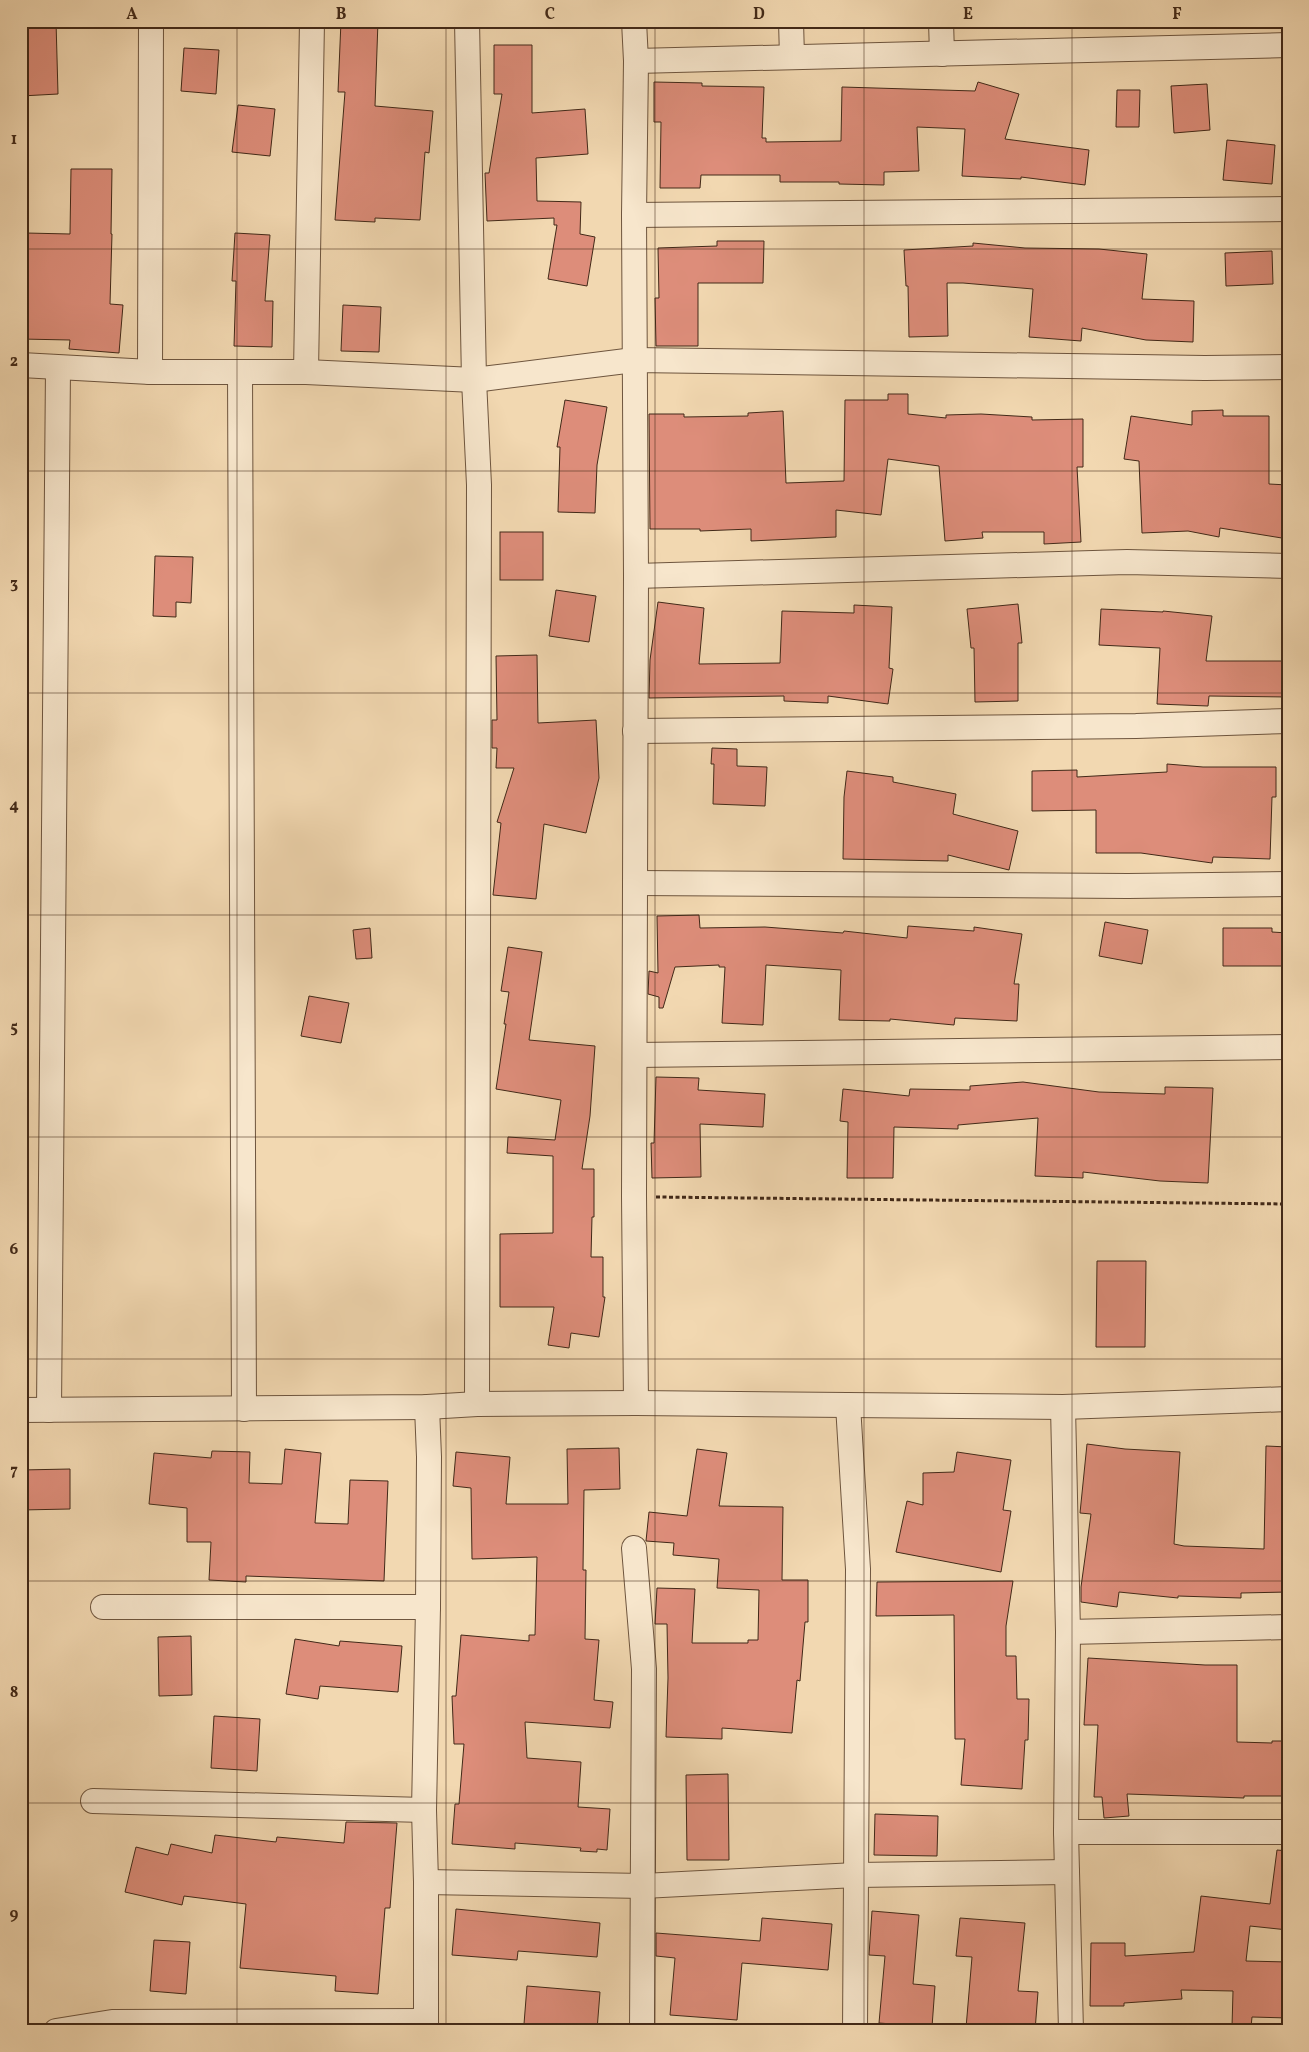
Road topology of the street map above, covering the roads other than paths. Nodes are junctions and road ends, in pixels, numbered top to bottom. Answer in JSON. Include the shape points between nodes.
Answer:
{"nodes":[{"id":1,"x":151,"y":21,"type":"edge"},
{"id":2,"x":312,"y":21,"type":"edge"},
{"id":3,"x":467,"y":21,"type":"edge"},
{"id":4,"x":634,"y":21,"type":"edge"},
{"id":5,"x":791,"y":21,"type":"edge"},
{"id":6,"x":941,"y":21,"type":"edge"},
{"id":7,"x":1288,"y":45,"type":"edge"},
{"id":8,"x":942,"y":54,"type":"junction"},
{"id":9,"x":792,"y":57,"type":"junction"},
{"id":10,"x":636,"y":61,"type":"junction"},
{"id":11,"x":1288,"y":209,"type":"edge"},
{"id":12,"x":634,"y":215,"type":"junction"},
{"id":13,"x":634,"y":360,"type":"junction"},
{"id":14,"x":21,"y":365,"type":"edge"},
{"id":15,"x":1288,"y":367,"type":"edge"},
{"id":16,"x":58,"y":368,"type":"junction"},
{"id":17,"x":150,"y":372,"type":"junction"},
{"id":18,"x":240,"y":372,"type":"junction"},
{"id":19,"x":306,"y":372,"type":"junction"},
{"id":20,"x":474,"y":380,"type":"junction"},
{"id":21,"x":1288,"y":566,"type":"edge"},
{"id":22,"x":636,"y":576,"type":"junction"},
{"id":23,"x":1288,"y":721,"type":"edge"},
{"id":24,"x":635,"y":731,"type":"junction"},
{"id":25,"x":635,"y":883,"type":"junction"},
{"id":26,"x":1288,"y":884,"type":"edge"},
{"id":27,"x":1288,"y":1047,"type":"edge"},
{"id":28,"x":635,"y":1055,"type":"junction"},
{"id":29,"x":1288,"y":1399,"type":"edge"},
{"id":30,"x":636,"y":1403,"type":"junction"},
{"id":31,"x":477,"y":1404,"type":"junction"},
{"id":32,"x":848,"y":1405,"type":"junction"},
{"id":33,"x":1063,"y":1406,"type":"junction"},
{"id":34,"x":427,"y":1407,"type":"junction"},
{"id":35,"x":244,"y":1408,"type":"junction"},
{"id":36,"x":21,"y":1410,"type":"edge"},
{"id":37,"x":49,"y":1410,"type":"junction"},
{"id":38,"x":634,"y":1548,"type":"dead end"},
{"id":39,"x":103,"y":1607,"type":"dead end"},
{"id":40,"x":428,"y":1607,"type":"junction"},
{"id":41,"x":1288,"y":1627,"type":"edge"},
{"id":42,"x":1068,"y":1632,"type":"junction"},
{"id":43,"x":93,"y":1801,"type":"dead end"},
{"id":44,"x":424,"y":1810,"type":"junction"},
{"id":45,"x":1066,"y":1832,"type":"junction"},
{"id":46,"x":1288,"y":1832,"type":"edge"},
{"id":47,"x":1067,"y":1872,"type":"junction"},
{"id":48,"x":856,"y":1876,"type":"junction"},
{"id":49,"x":426,"y":1882,"type":"junction"},
{"id":50,"x":643,"y":1886,"type":"junction"},
{"id":51,"x":426,"y":2026,"type":"edge"},
{"id":52,"x":56,"y":2031,"type":"edge"},
{"id":53,"x":642,"y":2031,"type":"edge"},
{"id":54,"x":855,"y":2031,"type":"edge"},
{"id":55,"x":1071,"y":2031,"type":"edge"}],
"edges":[{"from":1,"to":17,"type":"street"},
{"from":2,"to":19,"type":"street"},
{"from":3,"to":20,"type":"street"},
{"from":4,"to":10,"type":"street"},
{"from":5,"to":9,"type":"street"},
{"from":6,"to":8,"type":"street"},
{"from":7,"to":8,"type":"street"},
{"from":8,"to":9,"type":"street"},
{"from":9,"to":10,"type":"street"},
{"from":10,"to":12,"type":"street"},
{"from":11,"to":12,"type":"street"},
{"from":12,"to":13,"type":"street"},
{"from":13,"to":15,"type":"street"},
{"from":13,"to":20,"type":"street"},
{"from":13,"to":22,"type":"street"},
{"from":14,"to":16,"type":"street"},
{"from":16,"to":17,"type":"street"},
{"from":16,"to":37,"type":"street"},
{"from":17,"to":18,"type":"street"},
{"from":18,"to":19,"type":"street"},
{"from":18,"to":35,"type":"street"},
{"from":19,"to":20,"type":"street"},
{"from":20,"to":31,"type":"street","via":[[479,485]]},
{"from":21,"to":22,"type":"street","via":[[1128,562]]},
{"from":22,"to":24,"type":"street"},
{"from":23,"to":24,"type":"street","via":[[1136,726]]},
{"from":24,"to":25,"type":"street"},
{"from":25,"to":26,"type":"street"},
{"from":25,"to":28,"type":"street"},
{"from":27,"to":28,"type":"street"},
{"from":28,"to":30,"type":"street"},
{"from":29,"to":33,"type":"street"},
{"from":30,"to":31,"type":"street"},
{"from":30,"to":32,"type":"street"},
{"from":31,"to":34,"type":"street"},
{"from":32,"to":33,"type":"street"},
{"from":32,"to":48,"type":"street","via":[[858,1569]]},
{"from":33,"to":42,"type":"street"},
{"from":34,"to":35,"type":"street"},
{"from":34,"to":40,"type":"street"},
{"from":35,"to":37,"type":"street"},
{"from":36,"to":37,"type":"street"},
{"from":38,"to":50,"type":"street","via":[[644,1669]]},
{"from":39,"to":40,"type":"street"},
{"from":40,"to":44,"type":"street"},
{"from":41,"to":42,"type":"street"},
{"from":42,"to":45,"type":"street"},
{"from":43,"to":44,"type":"street"},
{"from":44,"to":49,"type":"street"},
{"from":45,"to":46,"type":"street"},
{"from":45,"to":47,"type":"street"},
{"from":47,"to":48,"type":"street"},
{"from":47,"to":55,"type":"street"},
{"from":48,"to":50,"type":"street"},
{"from":48,"to":54,"type":"street"},
{"from":49,"to":50,"type":"street"},
{"from":49,"to":51,"type":"street"},
{"from":50,"to":53,"type":"street"},
{"from":51,"to":52,"type":"street","via":[[112,2022]]}]}
